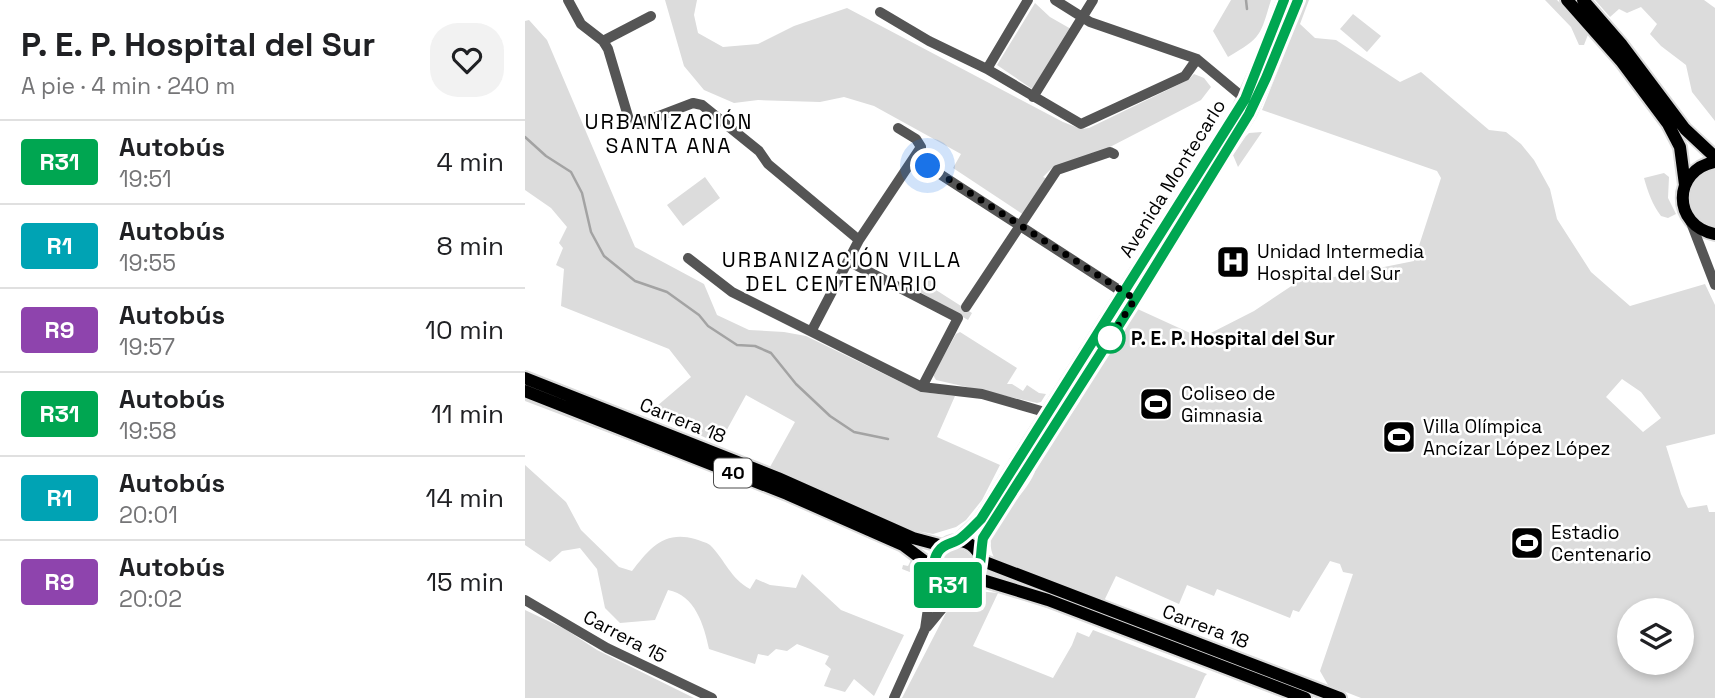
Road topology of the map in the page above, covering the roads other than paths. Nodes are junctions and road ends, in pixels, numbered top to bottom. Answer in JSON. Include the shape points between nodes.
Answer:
{"nodes":[{"id":1,"x":568,"y":0,"type":"edge"},
{"id":2,"x":1028,"y":0,"type":"edge"},
{"id":3,"x":1055,"y":0,"type":"edge"},
{"id":4,"x":1093,"y":0,"type":"edge"},
{"id":5,"x":1284,"y":0,"type":"edge"},
{"id":6,"x":1297,"y":0,"type":"edge"},
{"id":7,"x":1567,"y":0,"type":"edge"},
{"id":8,"x":1583,"y":0,"type":"edge"},
{"id":9,"x":880,"y":12,"type":"dead end"},
{"id":10,"x":651,"y":16,"type":"dead end"},
{"id":11,"x":1082,"y":18,"type":"junction"},
{"id":12,"x":603,"y":41,"type":"junction"},
{"id":13,"x":1197,"y":60,"type":"junction"},
{"id":14,"x":986,"y":69,"type":"junction"},
{"id":15,"x":1033,"y":97,"type":"junction"},
{"id":16,"x":1661,"y":97,"type":"junction"},
{"id":17,"x":1245,"y":99,"type":"junction"},
{"id":18,"x":898,"y":128,"type":"dead end"},
{"id":19,"x":1715,"y":144,"type":"edge"},
{"id":20,"x":1114,"y":154,"type":"dead end"},
{"id":21,"x":915,"y":158,"type":"junction"},
{"id":22,"x":1715,"y":160,"type":"edge"},
{"id":23,"x":1685,"y":185,"type":"junction"},
{"id":24,"x":1690,"y":220,"type":"junction"},
{"id":25,"x":1019,"y":225,"type":"junction"},
{"id":26,"x":1715,"y":234,"type":"edge"},
{"id":27,"x":859,"y":240,"type":"junction"},
{"id":28,"x":688,"y":258,"type":"dead end"},
{"id":29,"x":848,"y":261,"type":"junction"},
{"id":30,"x":1715,"y":285,"type":"edge"},
{"id":31,"x":1123,"y":292,"type":"junction"},
{"id":32,"x":1135,"y":299,"type":"junction"},
{"id":33,"x":966,"y":307,"type":"dead end"},
{"id":34,"x":812,"y":331,"type":"junction"},
{"id":35,"x":525,"y":378,"type":"edge"},
{"id":36,"x":922,"y":387,"type":"junction"},
{"id":37,"x":525,"y":391,"type":"edge"},
{"id":38,"x":1048,"y":412,"type":"junction"},
{"id":39,"x":958,"y":541,"type":"junction"},
{"id":40,"x":943,"y":546,"type":"junction"},
{"id":41,"x":980,"y":558,"type":"junction"},
{"id":42,"x":935,"y":571,"type":"junction"},
{"id":43,"x":976,"y":578,"type":"junction"},
{"id":44,"x":960,"y":587,"type":"junction"},
{"id":45,"x":525,"y":600,"type":"edge"},
{"id":46,"x":925,"y":629,"type":"junction"},
{"id":47,"x":712,"y":698,"type":"edge"},
{"id":48,"x":894,"y":698,"type":"edge"},
{"id":49,"x":1305,"y":698,"type":"edge"},
{"id":50,"x":1340,"y":698,"type":"edge"}],
"edges":[{"from":1,"to":12,"type":"street","via":[[581,24]]},
{"from":2,"to":14,"type":"street"},
{"from":3,"to":11,"type":"street"},
{"from":4,"to":11,"type":"street"},
{"from":5,"to":17,"type":"main road","name":"Avenida Montecarlo"},
{"from":6,"to":32,"type":"main road","name":"Avenida Montecarlo","via":[[1249,114]]},
{"from":7,"to":23,"type":"main road","via":[[1668,124],[1680,147]]},
{"from":8,"to":16,"type":"main road"},
{"from":9,"to":14,"type":"street"},
{"from":10,"to":12,"type":"street"},
{"from":11,"to":13,"type":"street"},
{"from":11,"to":15,"type":"street"},
{"from":12,"to":27,"type":"street","via":[[630,123],[693,103],[702,105]]},
{"from":13,"to":15,"type":"street","via":[[1185,76],[1087,124],[1074,122]]},
{"from":13,"to":17,"type":"street"},
{"from":14,"to":15,"type":"street"},
{"from":16,"to":19,"type":"main road","via":[[1696,134]]},
{"from":16,"to":22,"type":"main road"},
{"from":17,"to":31,"type":"main road","name":"Avenida Montecarlo"},
{"from":18,"to":21,"type":"street","via":[[921,144]]},
{"from":20,"to":25,"type":"street","via":[[1057,170]]},
{"from":21,"to":25,"type":"street"},
{"from":21,"to":27,"type":"street"},
{"from":22,"to":23,"type":"main road","via":[[1700,167]]},
{"from":23,"to":24,"type":"main road","via":[[1683,204]]},
{"from":24,"to":26,"type":"main road"},
{"from":24,"to":30,"type":"street"},
{"from":25,"to":31,"type":"street"},
{"from":25,"to":33,"type":"street"},
{"from":27,"to":29,"type":"street"},
{"from":28,"to":34,"type":"street","via":[[733,292]]},
{"from":29,"to":34,"type":"street"},
{"from":29,"to":36,"type":"street","via":[[958,318]]},
{"from":31,"to":32,"type":"street"},
{"from":31,"to":38,"type":"main road","name":"Avenida Montecarlo"},
{"from":32,"to":41,"type":"main road","name":"Avenida Montecarlo","via":[[983,538]]},
{"from":34,"to":36,"type":"street"},
{"from":35,"to":40,"type":"main road","name":"Carrera 18","number":"40","via":[[778,478],[913,538]]},
{"from":36,"to":38,"type":"street","via":[[982,394]]},
{"from":37,"to":42,"type":"main road","name":"Carrera 18","number":"40","via":[[787,494],[903,545]]},
{"from":38,"to":39,"type":"main road","name":"Avenida Montecarlo","via":[[981,519]]},
{"from":39,"to":40,"type":"main road"},
{"from":39,"to":41,"type":"main road","via":[[971,545]]},
{"from":40,"to":42,"type":"main road"},
{"from":41,"to":43,"type":"main road"},
{"from":41,"to":50,"type":"main road","name":"Carrera 18"},
{"from":42,"to":44,"type":"main road","number":"40","via":[[946,584]]},
{"from":42,"to":46,"type":"street"},
{"from":43,"to":44,"type":"main road"},
{"from":43,"to":49,"type":"main road","name":"Carrera 18","via":[[1048,600]]},
{"from":44,"to":46,"type":"street"},
{"from":45,"to":47,"type":"street","name":"Carrera 15","via":[[607,648]]},
{"from":46,"to":48,"type":"street"}]}
